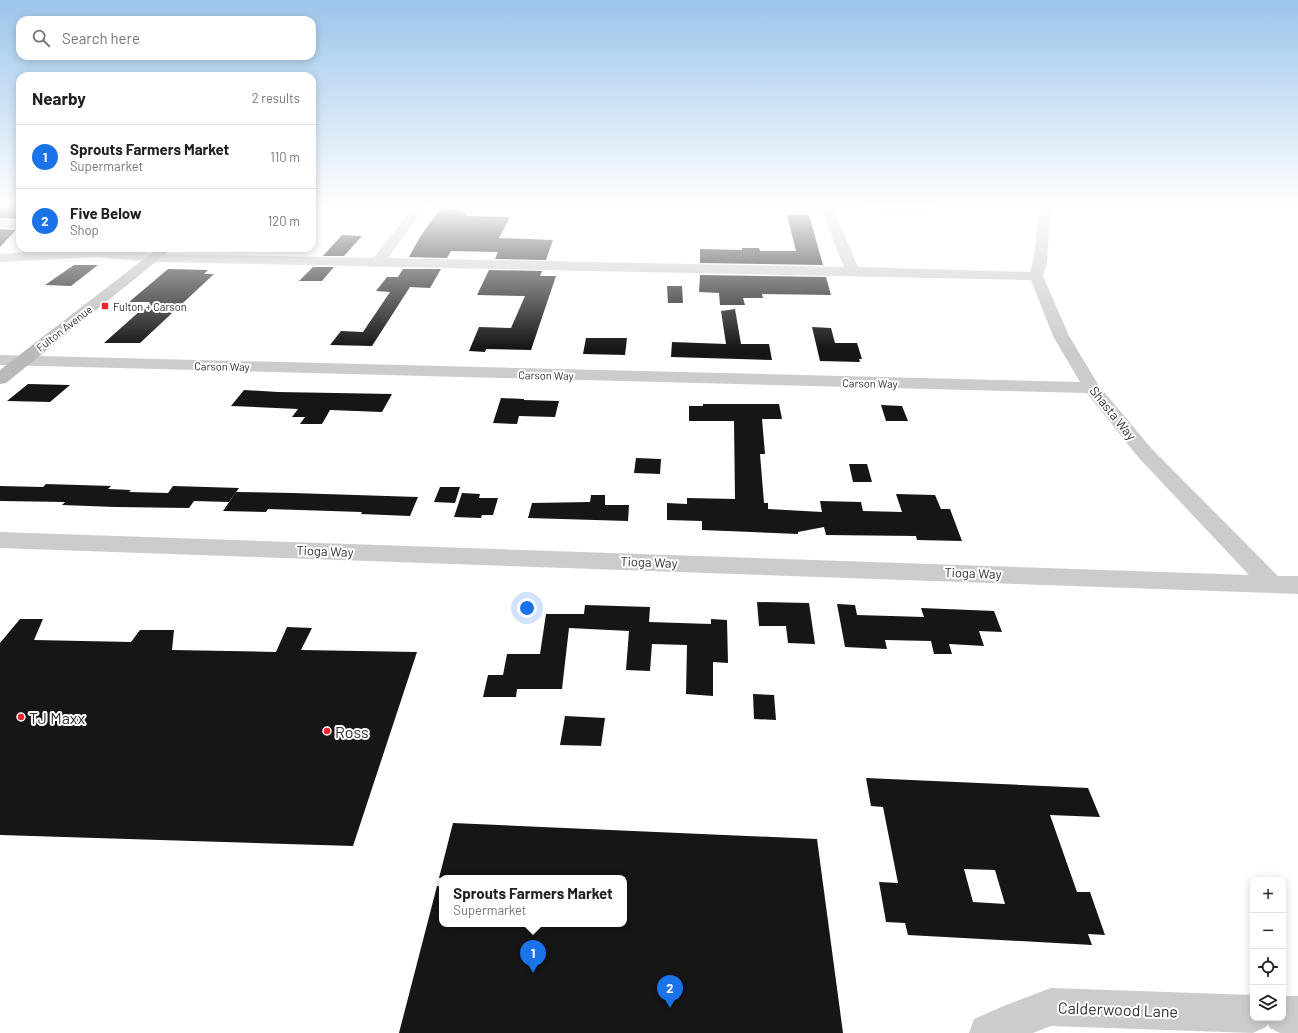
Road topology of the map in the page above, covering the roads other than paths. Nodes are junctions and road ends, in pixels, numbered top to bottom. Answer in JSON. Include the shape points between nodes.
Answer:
{"nodes":[{"id":1,"x":23,"y":252,"type":"edge"},
{"id":2,"x":385,"y":252,"type":"edge"},
{"id":3,"x":845,"y":252,"type":"edge"},
{"id":4,"x":1041,"y":252,"type":"edge"},
{"id":5,"x":146,"y":254,"type":"edge"},
{"id":6,"x":15,"y":256,"type":"junction"},
{"id":7,"x":0,"y":258,"type":"edge"},
{"id":8,"x":378,"y":262,"type":"junction"},
{"id":9,"x":853,"y":271,"type":"junction"},
{"id":10,"x":1036,"y":276,"type":"junction"},
{"id":11,"x":0,"y":361,"type":"edge"},
{"id":12,"x":22,"y":361,"type":"junction"},
{"id":13,"x":0,"y":379,"type":"edge"},
{"id":14,"x":1092,"y":388,"type":"junction"},
{"id":15,"x":0,"y":540,"type":"edge"},
{"id":16,"x":1272,"y":584,"type":"junction"},
{"id":17,"x":1298,"y":585,"type":"edge"},
{"id":18,"x":1250,"y":1014,"type":"edge"},
{"id":19,"x":1286,"y":1015,"type":"edge"},
{"id":20,"x":1298,"y":1015,"type":"edge"},
{"id":21,"x":988,"y":1033,"type":"edge"}],
"edges":[{"from":1,"to":6,"type":"street"},
{"from":2,"to":8,"type":"street"},
{"from":3,"to":9,"type":"street"},
{"from":4,"to":10,"type":"street"},
{"from":5,"to":6,"type":"street"},
{"from":5,"to":8,"type":"street"},
{"from":5,"to":11,"type":"main road","name":"Fulton Avenue"},
{"from":5,"to":12,"type":"main road","name":"Fulton Avenue"},
{"from":6,"to":7,"type":"street"},
{"from":8,"to":9,"type":"street"},
{"from":9,"to":10,"type":"street"},
{"from":10,"to":14,"type":"street","name":"Shasta Way","via":[[1061,336]]},
{"from":11,"to":12,"type":"street","name":"Carson Way"},
{"from":12,"to":13,"type":"main road","name":"Fulton Avenue"},
{"from":12,"to":14,"type":"street","name":"Carson Way"},
{"from":14,"to":16,"type":"street","name":"Shasta Way","via":[[1145,453]]},
{"from":15,"to":16,"type":"street","name":"Tioga Way"},
{"from":16,"to":17,"type":"street","name":"Tioga Way"},
{"from":18,"to":21,"type":"street","name":"Calderwood Lane","via":[[1051,1006]]},
{"from":19,"to":20,"type":"street"}]}
